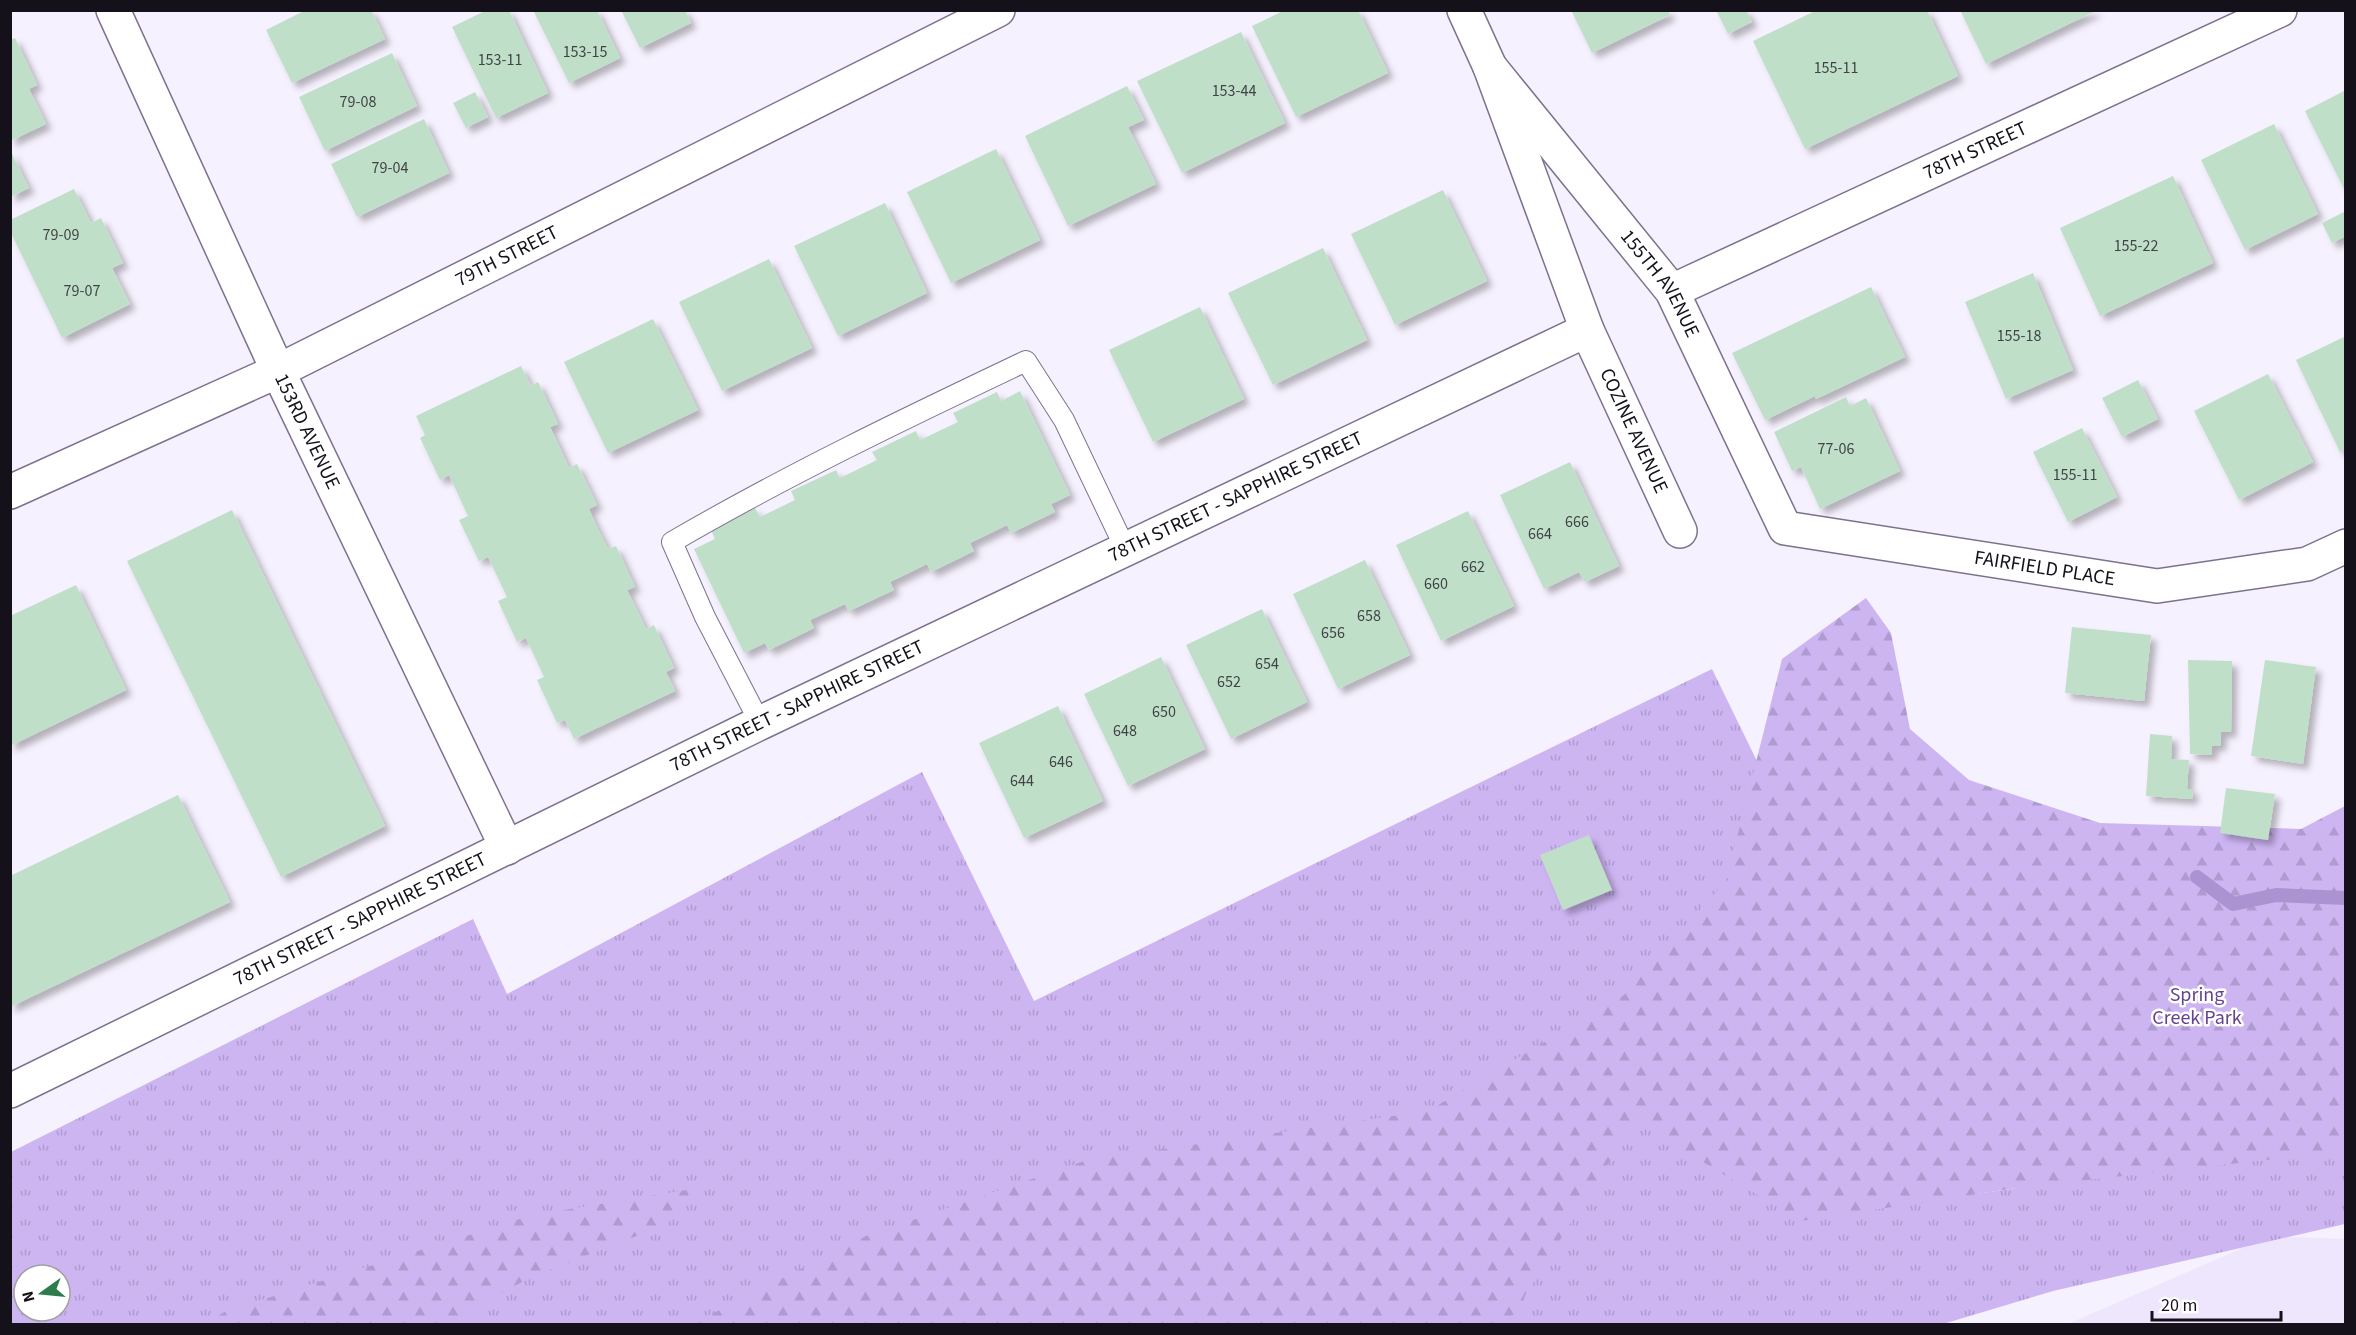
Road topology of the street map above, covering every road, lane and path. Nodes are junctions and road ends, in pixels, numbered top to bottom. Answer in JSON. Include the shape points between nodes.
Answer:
{"nodes":[{"id":1,"x":113,"y":10,"type":"edge"},
{"id":2,"x":998,"y":10,"type":"edge"},
{"id":3,"x":1464,"y":10,"type":"edge"},
{"id":4,"x":2280,"y":10,"type":"edge"},
{"id":5,"x":1490,"y":67,"type":"junction"},
{"id":6,"x":1672,"y":291,"type":"junction"},
{"id":7,"x":1587,"y":330,"type":"junction"},
{"id":8,"x":278,"y":371,"type":"junction"},
{"id":9,"x":10,"y":492,"type":"edge"},
{"id":10,"x":1785,"y":528,"type":"joint"},
{"id":11,"x":1680,"y":531,"type":"dead end"},
{"id":12,"x":2346,"y":546,"type":"edge"},
{"id":13,"x":1126,"y":550,"type":"junction"},
{"id":14,"x":760,"y":723,"type":"junction"},
{"id":15,"x":507,"y":848,"type":"junction"},
{"id":16,"x":10,"y":1091,"type":"edge"}],
"edges":[{"from":1,"to":8,"type":"street","name":"153RD AVENUE"},
{"from":2,"to":8,"type":"street","name":"79TH STREET"},
{"from":3,"to":5,"type":"street","name":"155TH AVENUE"},
{"from":4,"to":6,"type":"street","name":"78TH STREET"},
{"from":5,"to":6,"type":"street","name":"155TH AVENUE"},
{"from":5,"to":7,"type":"street","name":"155TH AVENUE"},
{"from":6,"to":10,"type":"street","name":"155TH AVENUE"},
{"from":7,"to":11,"type":"street","name":"COZINE AVENUE"},
{"from":7,"to":13,"type":"street","name":"78TH STREET - SAPPHIRE STREET"},
{"from":8,"to":9,"type":"street","name":"79TH STREET"},
{"from":8,"to":15,"type":"street","name":"153RD AVENUE"},
{"from":10,"to":12,"type":"street","name":"FAIRFIELD PLACE","via":[[2157,586],[2307,564]]},
{"from":13,"to":14,"type":"street","name":"78TH STREET - SAPPHIRE STREET"},
{"from":13,"to":14,"type":"lane","via":[[1064,420],[1026,361],[828,457],[672,542],[705,617]]},
{"from":14,"to":15,"type":"street","name":"78TH STREET - SAPPHIRE STREET"},
{"from":15,"to":16,"type":"street","name":"78TH STREET - SAPPHIRE STREET"}]}
